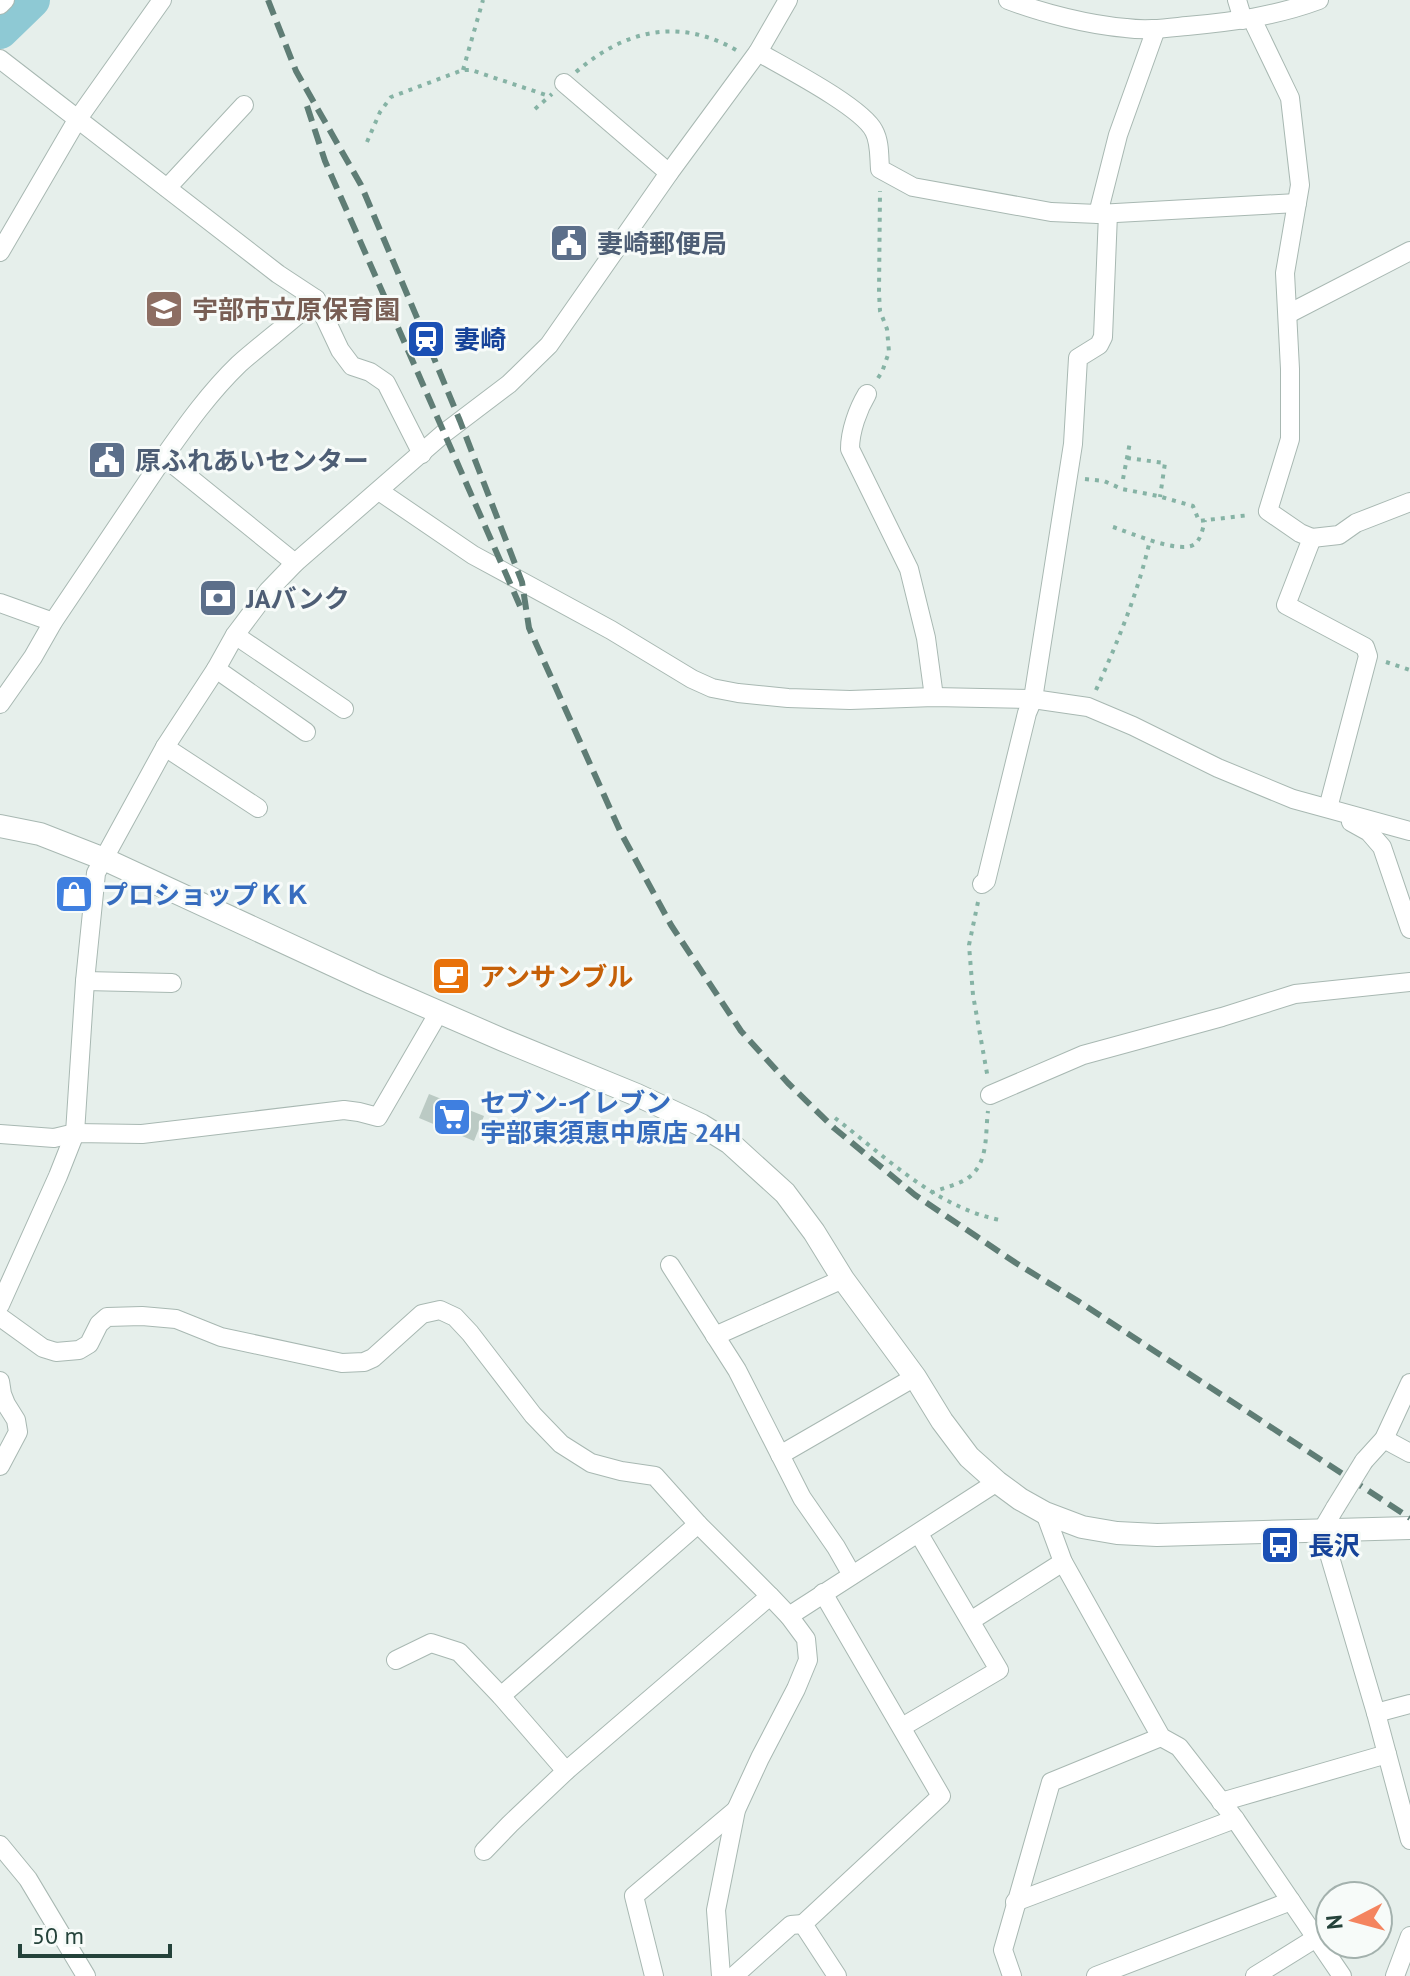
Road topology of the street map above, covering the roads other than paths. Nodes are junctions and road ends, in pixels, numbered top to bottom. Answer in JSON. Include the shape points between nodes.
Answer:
{"nodes":[{"id":1,"x":5,"y":0,"type":"edge"},
{"id":2,"x":162,"y":0,"type":"edge"},
{"id":3,"x":788,"y":0,"type":"edge"},
{"id":4,"x":1008,"y":0,"type":"edge"},
{"id":5,"x":1237,"y":0,"type":"edge"},
{"id":6,"x":1319,"y":0,"type":"edge"},
{"id":7,"x":0,"y":5,"type":"edge"},
{"id":8,"x":1247,"y":20,"type":"junction"},
{"id":9,"x":1156,"y":29,"type":"junction"},
{"id":10,"x":755,"y":56,"type":"junction"},
{"id":11,"x":0,"y":59,"type":"edge"},
{"id":12,"x":564,"y":83,"type":"road end"},
{"id":13,"x":244,"y":105,"type":"dead end"},
{"id":14,"x":77,"y":120,"type":"junction"},
{"id":15,"x":669,"y":173,"type":"junction"},
{"id":16,"x":167,"y":188,"type":"junction"},
{"id":17,"x":1297,"y":203,"type":"junction"},
{"id":18,"x":1103,"y":214,"type":"junction"},
{"id":19,"x":1410,"y":251,"type":"edge"},
{"id":20,"x":0,"y":252,"type":"edge"},
{"id":21,"x":316,"y":299,"type":"junction"},
{"id":22,"x":1288,"y":314,"type":"junction"},
{"id":23,"x":867,"y":394,"type":"road end"},
{"id":24,"x":422,"y":454,"type":"junction"},
{"id":25,"x":164,"y":457,"type":"junction"},
{"id":26,"x":379,"y":491,"type":"junction"},
{"id":27,"x":1410,"y":502,"type":"edge"},
{"id":28,"x":1312,"y":538,"type":"junction"},
{"id":29,"x":295,"y":563,"type":"junction"},
{"id":30,"x":0,"y":603,"type":"edge"},
{"id":31,"x":53,"y":622,"type":"junction"},
{"id":32,"x":235,"y":635,"type":"junction"},
{"id":33,"x":216,"y":669,"type":"junction"},
{"id":34,"x":934,"y":697,"type":"junction"},
{"id":35,"x":1033,"y":699,"type":"junction"},
{"id":36,"x":0,"y":704,"type":"edge"},
{"id":37,"x":344,"y":709,"type":"dead end"},
{"id":38,"x":306,"y":732,"type":"dead end"},
{"id":39,"x":165,"y":747,"type":"junction"},
{"id":40,"x":258,"y":808,"type":"dead end"},
{"id":41,"x":1328,"y":808,"type":"junction"},
{"id":42,"x":0,"y":826,"type":"edge"},
{"id":43,"x":1410,"y":831,"type":"edge"},
{"id":44,"x":104,"y":859,"type":"junction"},
{"id":45,"x":982,"y":884,"type":"road end"},
{"id":46,"x":1410,"y":929,"type":"edge"},
{"id":47,"x":85,"y":981,"type":"junction"},
{"id":48,"x":1410,"y":982,"type":"edge"},
{"id":49,"x":172,"y":983,"type":"dead end"},
{"id":50,"x":439,"y":1012,"type":"junction"},
{"id":51,"x":990,"y":1095,"type":"road end"},
{"id":52,"x":75,"y":1133,"type":"junction"},
{"id":53,"x":0,"y":1134,"type":"edge"},
{"id":54,"x":670,"y":1265,"type":"dead end"},
{"id":55,"x":843,"y":1279,"type":"junction"},
{"id":56,"x":0,"y":1305,"type":"edge"},
{"id":57,"x":0,"y":1317,"type":"edge"},
{"id":58,"x":715,"y":1336,"type":"junction"},
{"id":59,"x":915,"y":1377,"type":"junction"},
{"id":60,"x":0,"y":1381,"type":"edge"},
{"id":61,"x":1410,"y":1383,"type":"edge"},
{"id":62,"x":1384,"y":1439,"type":"junction"},
{"id":63,"x":1410,"y":1453,"type":"edge"},
{"id":64,"x":780,"y":1455,"type":"junction"},
{"id":65,"x":0,"y":1466,"type":"edge"},
{"id":66,"x":997,"y":1482,"type":"junction"},
{"id":67,"x":1045,"y":1513,"type":"junction"},
{"id":68,"x":698,"y":1524,"type":"junction"},
{"id":69,"x":1410,"y":1528,"type":"edge"},
{"id":70,"x":1322,"y":1530,"type":"junction"},
{"id":71,"x":919,"y":1534,"type":"junction"},
{"id":72,"x":1063,"y":1562,"type":"junction"},
{"id":73,"x":852,"y":1575,"type":"junction"},
{"id":74,"x":823,"y":1593,"type":"junction"},
{"id":75,"x":770,"y":1596,"type":"junction"},
{"id":76,"x":789,"y":1616,"type":"junction"},
{"id":77,"x":972,"y":1620,"type":"junction"},
{"id":78,"x":396,"y":1660,"type":"dead end"},
{"id":79,"x":501,"y":1696,"type":"junction"},
{"id":80,"x":1410,"y":1704,"type":"edge"},
{"id":81,"x":1376,"y":1713,"type":"junction"},
{"id":82,"x":902,"y":1727,"type":"junction"},
{"id":83,"x":1161,"y":1737,"type":"junction"},
{"id":84,"x":1387,"y":1754,"type":"junction"},
{"id":85,"x":566,"y":1771,"type":"junction"},
{"id":86,"x":1221,"y":1802,"type":"junction"},
{"id":87,"x":736,"y":1810,"type":"junction"},
{"id":88,"x":1235,"y":1819,"type":"junction"},
{"id":89,"x":1410,"y":1840,"type":"edge"},
{"id":90,"x":0,"y":1845,"type":"edge"},
{"id":91,"x":484,"y":1851,"type":"dead end"},
{"id":92,"x":1291,"y":1901,"type":"junction"},
{"id":93,"x":1015,"y":1902,"type":"junction"},
{"id":94,"x":803,"y":1924,"type":"junction"},
{"id":95,"x":1314,"y":1935,"type":"edge"},
{"id":96,"x":1410,"y":1936,"type":"edge"},
{"id":97,"x":1314,"y":1939,"type":"edge"},
{"id":98,"x":86,"y":1976,"type":"edge"},
{"id":99,"x":654,"y":1976,"type":"edge"},
{"id":100,"x":721,"y":1976,"type":"edge"},
{"id":101,"x":734,"y":1976,"type":"edge"},
{"id":102,"x":837,"y":1976,"type":"edge"},
{"id":103,"x":1012,"y":1976,"type":"edge"},
{"id":104,"x":1096,"y":1976,"type":"edge"},
{"id":105,"x":1255,"y":1976,"type":"edge"},
{"id":106,"x":1395,"y":1976,"type":"edge"}],
"edges":[{"from":1,"to":7,"type":"street"},
{"from":2,"to":14,"type":"street"},
{"from":3,"to":10,"type":"street"},
{"from":4,"to":9,"type":"street","via":[[1075,19]]},
{"from":5,"to":8,"type":"street"},
{"from":6,"to":8,"type":"street"},
{"from":8,"to":9,"type":"street"},
{"from":8,"to":17,"type":"street","via":[[1290,98],[1300,185]]},
{"from":9,"to":18,"type":"street","via":[[1118,135]]},
{"from":10,"to":15,"type":"street"},
{"from":10,"to":18,"type":"street","via":[[850,106],[874,130],[880,169],[913,187],[1051,212]]},
{"from":11,"to":14,"type":"street"},
{"from":12,"to":15,"type":"street"},
{"from":13,"to":16,"type":"street"},
{"from":14,"to":16,"type":"street"},
{"from":14,"to":20,"type":"street"},
{"from":15,"to":24,"type":"street","via":[[549,345]]},
{"from":16,"to":21,"type":"street"},
{"from":17,"to":18,"type":"street"},
{"from":17,"to":22,"type":"street","via":[[1285,273]]},
{"from":18,"to":35,"type":"street","via":[[1103,337],[1078,358],[1073,444]]},
{"from":19,"to":22,"type":"street"},
{"from":21,"to":24,"type":"street","via":[[352,366],[386,383]]},
{"from":21,"to":25,"type":"street","via":[[239,365],[197,410]]},
{"from":22,"to":28,"type":"street","via":[[1290,439],[1268,511]]},
{"from":23,"to":34,"type":"street","via":[[850,449],[909,569]]},
{"from":24,"to":26,"type":"street"},
{"from":25,"to":29,"type":"street"},
{"from":25,"to":31,"type":"street"},
{"from":26,"to":29,"type":"street"},
{"from":26,"to":34,"type":"street","via":[[473,555],[712,688],[788,698]]},
{"from":27,"to":28,"type":"street","via":[[1339,535]]},
{"from":28,"to":41,"type":"street","via":[[1286,605],[1365,647],[1368,656]]},
{"from":29,"to":32,"type":"street"},
{"from":30,"to":31,"type":"street"},
{"from":31,"to":36,"type":"street"},
{"from":32,"to":33,"type":"street"},
{"from":32,"to":37,"type":"street"},
{"from":33,"to":38,"type":"street"},
{"from":33,"to":39,"type":"street"},
{"from":34,"to":35,"type":"street"},
{"from":35,"to":41,"type":"street","via":[[1088,707],[1218,768]]},
{"from":35,"to":45,"type":"street"},
{"from":39,"to":40,"type":"street"},
{"from":39,"to":44,"type":"street"},
{"from":41,"to":43,"type":"street"},
{"from":41,"to":46,"type":"street","via":[[1369,832],[1382,847]]},
{"from":42,"to":44,"type":"street","via":[[40,834]]},
{"from":44,"to":47,"type":"street","via":[[96,873]]},
{"from":44,"to":50,"type":"street"},
{"from":47,"to":49,"type":"street"},
{"from":47,"to":52,"type":"street"},
{"from":48,"to":51,"type":"street","via":[[1295,994],[1083,1055]]},
{"from":50,"to":52,"type":"street","via":[[378,1117],[344,1110],[142,1134]]},
{"from":50,"to":55,"type":"street","via":[[637,1095],[730,1143],[785,1193]]},
{"from":52,"to":53,"type":"street","via":[[54,1138]]},
{"from":52,"to":56,"type":"street"},
{"from":54,"to":58,"type":"street"},
{"from":55,"to":58,"type":"street"},
{"from":55,"to":59,"type":"street"},
{"from":57,"to":68,"type":"street","via":[[56,1352],[89,1344],[107,1317],[142,1316],[176,1319],[221,1337],[342,1363],[373,1358],[422,1314],[440,1310],[470,1333],[561,1444],[591,1463],[655,1476]]},
{"from":58,"to":64,"type":"street"},
{"from":59,"to":64,"type":"street"},
{"from":59,"to":66,"type":"street","via":[[969,1457]]},
{"from":60,"to":65,"type":"street","via":[[18,1432]]},
{"from":61,"to":62,"type":"street"},
{"from":62,"to":63,"type":"street"},
{"from":62,"to":70,"type":"street","bridge":true,"via":[[1364,1461]]},
{"from":64,"to":73,"type":"street"},
{"from":66,"to":67,"type":"street"},
{"from":66,"to":71,"type":"street"},
{"from":67,"to":70,"type":"street","via":[[1117,1533]]},
{"from":67,"to":72,"type":"street"},
{"from":68,"to":75,"type":"street"},
{"from":68,"to":79,"type":"street"},
{"from":69,"to":70,"type":"street"},
{"from":70,"to":81,"type":"street"},
{"from":71,"to":73,"type":"street"},
{"from":71,"to":77,"type":"street"},
{"from":72,"to":77,"type":"street"},
{"from":72,"to":83,"type":"street"},
{"from":73,"to":74,"type":"street"},
{"from":74,"to":76,"type":"street"},
{"from":74,"to":82,"type":"street"},
{"from":75,"to":76,"type":"street"},
{"from":75,"to":85,"type":"street"},
{"from":76,"to":87,"type":"street","via":[[806,1639],[808,1660]]},
{"from":77,"to":82,"type":"street","via":[[999,1670]]},
{"from":78,"to":79,"type":"street","via":[[431,1643],[459,1652]]},
{"from":79,"to":85,"type":"street"},
{"from":80,"to":81,"type":"street"},
{"from":81,"to":84,"type":"street"},
{"from":82,"to":94,"type":"street","via":[[941,1796]]},
{"from":83,"to":86,"type":"street","via":[[1179,1747]]},
{"from":83,"to":93,"type":"street","via":[[1051,1782]]},
{"from":84,"to":86,"type":"street"},
{"from":84,"to":89,"type":"street"},
{"from":85,"to":91,"type":"street"},
{"from":86,"to":88,"type":"street"},
{"from":87,"to":99,"type":"street","via":[[634,1896]]},
{"from":87,"to":100,"type":"street","via":[[716,1910]]},
{"from":88,"to":92,"type":"street"},
{"from":88,"to":93,"type":"street"},
{"from":90,"to":98,"type":"street","via":[[28,1879]]},
{"from":92,"to":95,"type":"street"},
{"from":92,"to":104,"type":"street"},
{"from":93,"to":103,"type":"street","via":[[1003,1950]]},
{"from":94,"to":101,"type":"street","via":[[791,1925]]},
{"from":94,"to":102,"type":"street"},
{"from":96,"to":106,"type":"street"},
{"from":97,"to":105,"type":"street"}]}
